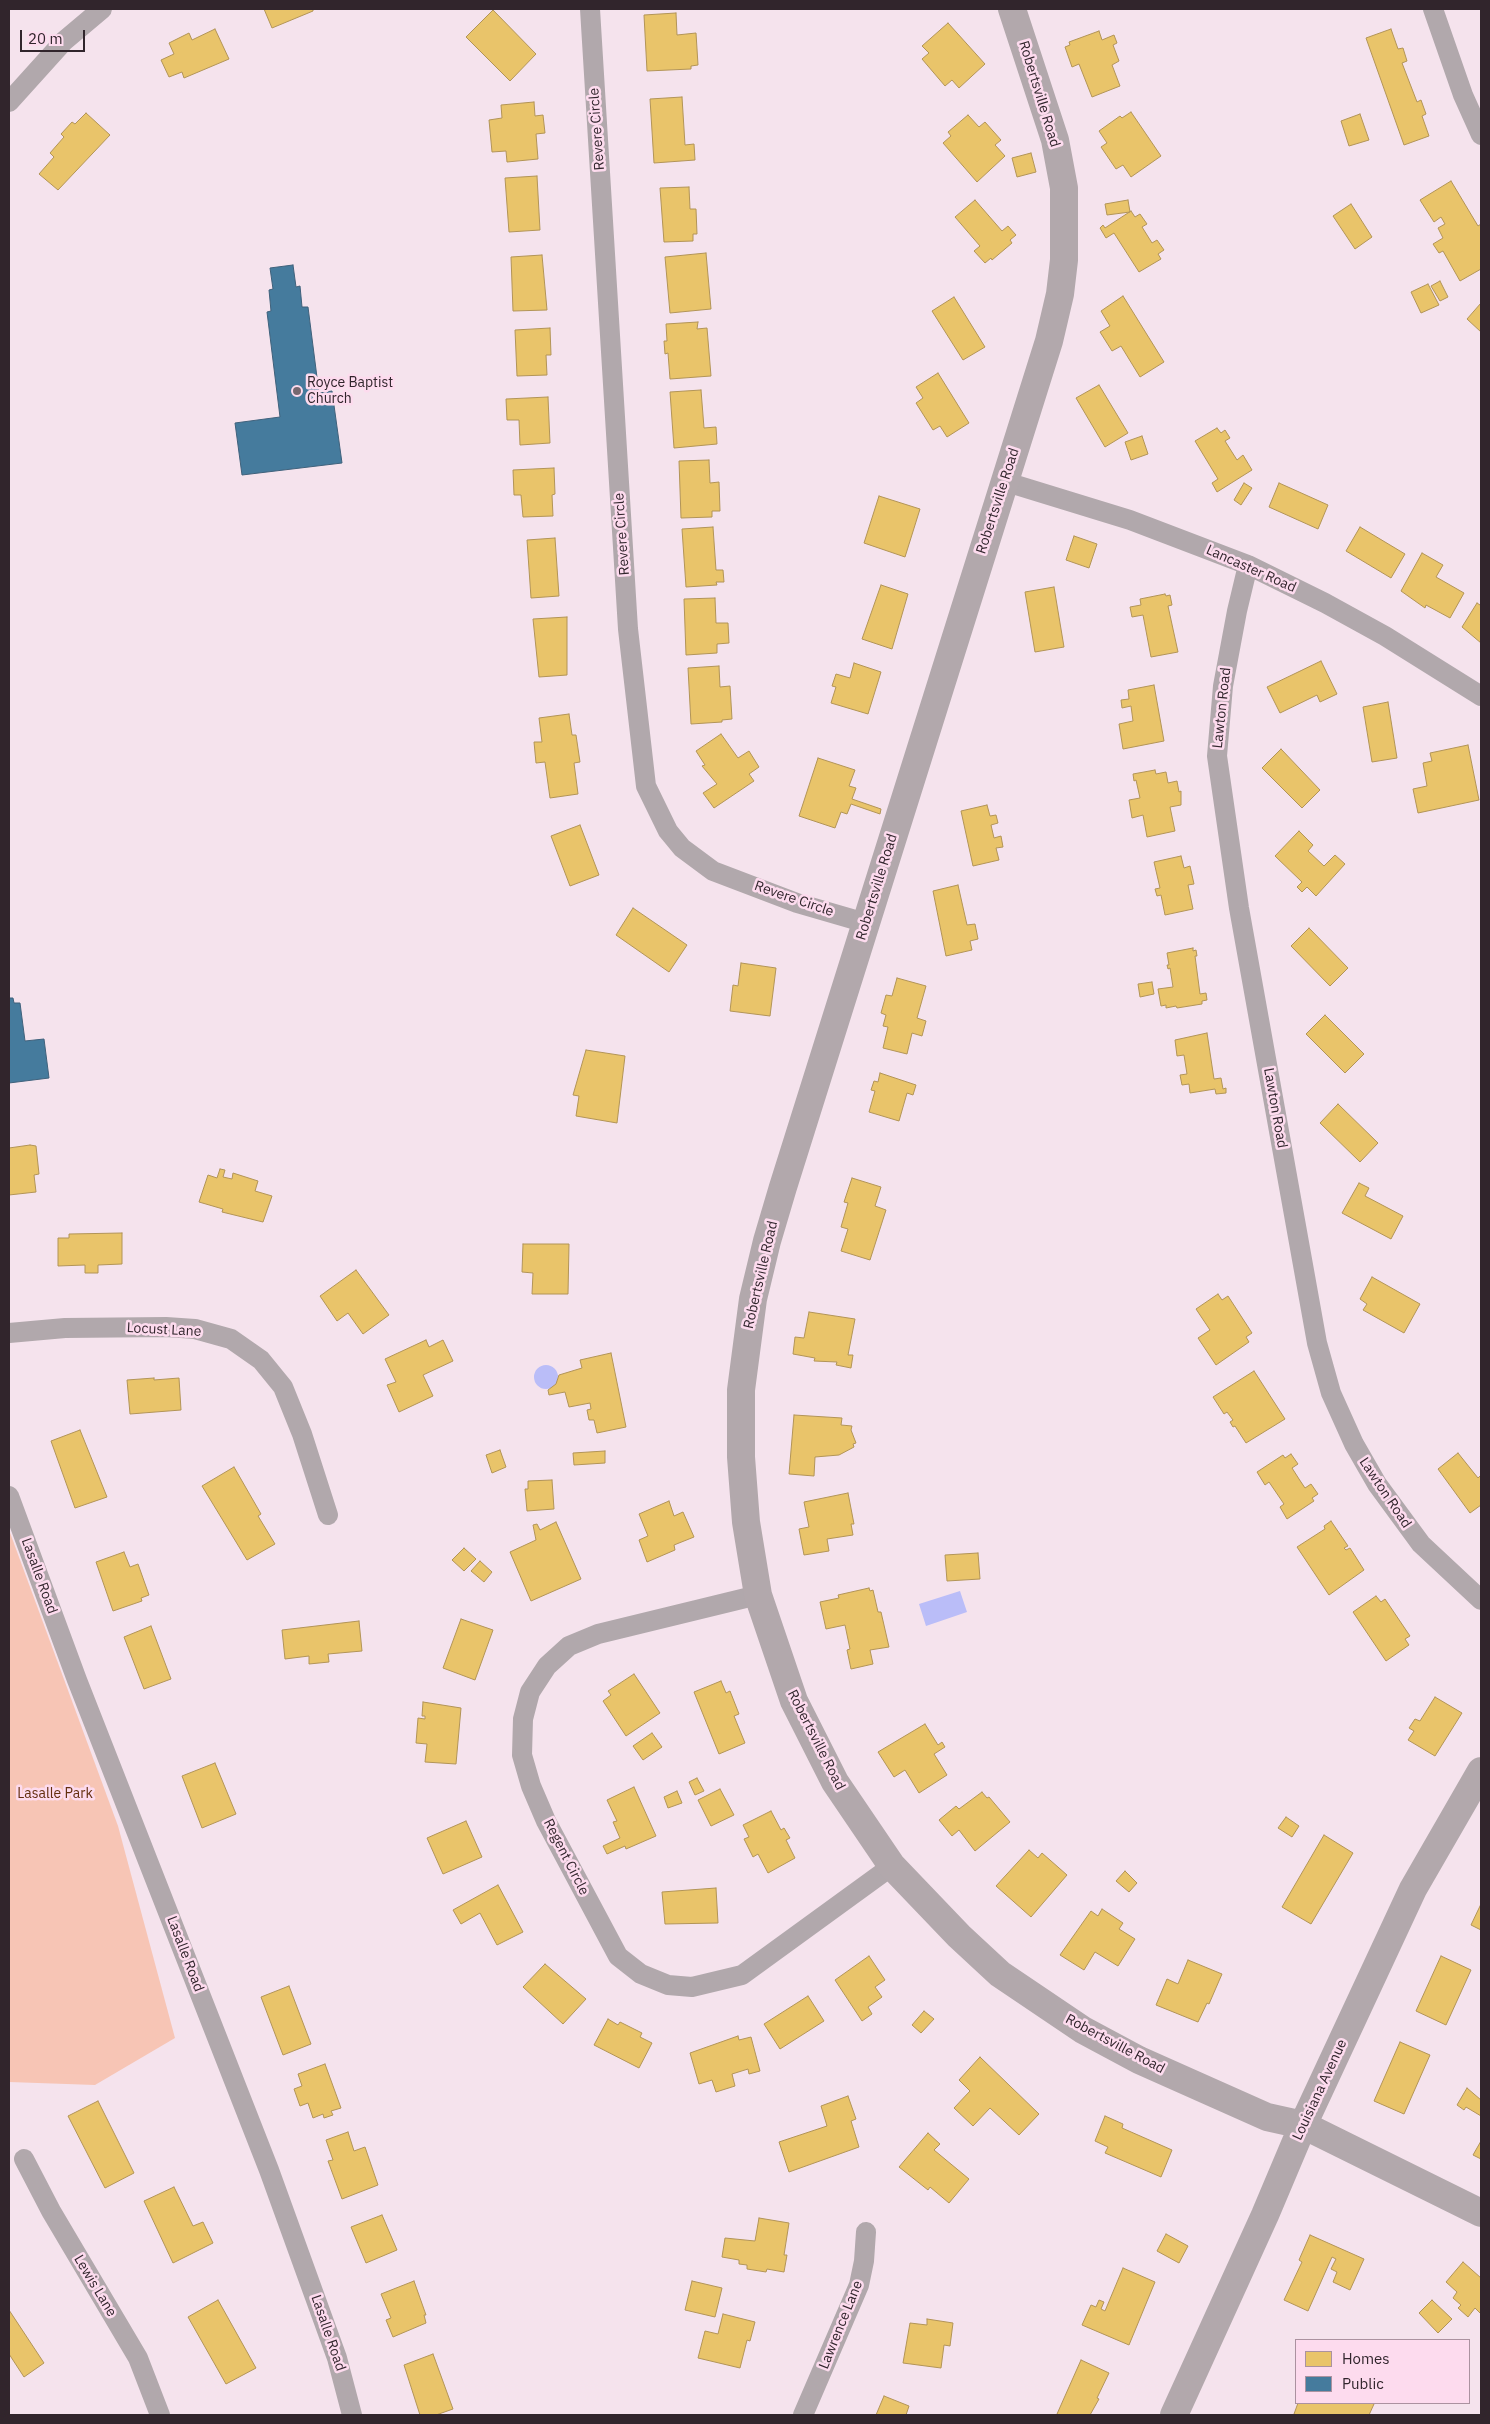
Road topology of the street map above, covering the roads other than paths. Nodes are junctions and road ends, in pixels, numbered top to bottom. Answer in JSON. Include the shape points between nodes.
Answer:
{"nodes":[{"id":1,"x":102,"y":9,"type":"edge"},
{"id":2,"x":590,"y":9,"type":"edge"},
{"id":3,"x":1012,"y":9,"type":"edge"},
{"id":4,"x":1433,"y":9,"type":"edge"},
{"id":5,"x":9,"y":102,"type":"edge"},
{"id":6,"x":1481,"y":135,"type":"edge"},
{"id":7,"x":1004,"y":481,"type":"junction"},
{"id":8,"x":1248,"y":565,"type":"junction"},
{"id":9,"x":1481,"y":696,"type":"edge"},
{"id":10,"x":866,"y":922,"type":"junction"},
{"id":11,"x":9,"y":1333,"type":"edge"},
{"id":12,"x":9,"y":1496,"type":"edge"},
{"id":13,"x":328,"y":1515,"type":"dead end"},
{"id":14,"x":758,"y":1595,"type":"junction"},
{"id":15,"x":1481,"y":1600,"type":"edge"},
{"id":16,"x":1481,"y":1771,"type":"edge"},
{"id":17,"x":892,"y":1866,"type":"junction"},
{"id":18,"x":1303,"y":2125,"type":"junction"},
{"id":19,"x":24,"y":2159,"type":"dead end"},
{"id":20,"x":1481,"y":2213,"type":"edge"},
{"id":21,"x":866,"y":2232,"type":"dead end"},
{"id":22,"x":160,"y":2415,"type":"edge"},
{"id":23,"x":352,"y":2415,"type":"edge"},
{"id":24,"x":803,"y":2415,"type":"edge"},
{"id":25,"x":1174,"y":2415,"type":"edge"}],
"edges":[{"from":1,"to":5,"type":"street","via":[[64,41]]},
{"from":2,"to":10,"type":"street","name":"Revere Circle","via":[[628,637],[646,786],[668,831],[682,848],[714,871],[797,902]]},
{"from":3,"to":7,"type":"street","name":"Robertsville Road","via":[[1055,140],[1064,188],[1065,220],[1060,294],[1049,341]]},
{"from":4,"to":6,"type":"street"},
{"from":7,"to":8,"type":"street","name":"Lancaster Road","via":[[1130,520]]},
{"from":7,"to":10,"type":"street","name":"Robertsville Road"},
{"from":8,"to":9,"type":"street","name":"Lancaster Road","via":[[1385,636]]},
{"from":8,"to":15,"type":"street","name":"Lawton Road","via":[[1223,686],[1217,756],[1239,908],[1317,1343],[1331,1392],[1354,1444],[1377,1484],[1421,1544]]},
{"from":10,"to":14,"type":"street","name":"Robertsville Road","via":[[767,1241],[746,1339],[740,1457]]},
{"from":11,"to":13,"type":"street","name":"Locust Lane","via":[[65,1328],[166,1327],[195,1329],[232,1339],[261,1360],[282,1387],[302,1434]]},
{"from":12,"to":23,"type":"street","name":"Lasalle Road","via":[[77,1680],[269,2170],[337,2358]]},
{"from":14,"to":17,"type":"street","name":"Robertsville Road","via":[[794,1701],[835,1782]]},
{"from":14,"to":17,"type":"street","name":"Regent Circle","via":[[598,1634],[569,1646],[547,1666],[530,1692],[523,1719],[522,1755],[546,1821],[618,1956],[641,1974],[668,1985],[692,1987],[742,1975]]},
{"from":16,"to":18,"type":"street","name":"Louisiana Avenue","via":[[1413,1889]]},
{"from":17,"to":18,"type":"street","name":"Robertsville Road","via":[[1000,1974],[1083,2030],[1139,2060],[1267,2117]]},
{"from":18,"to":20,"type":"street","name":"Robertsville Road"},
{"from":18,"to":25,"type":"street","name":"Louisiana Avenue"},
{"from":19,"to":22,"type":"street","name":"Lewis Lane","via":[[50,2211],[138,2358]]},
{"from":21,"to":24,"type":"street","name":"Lawrence Lane","via":[[859,2285]]}]}
